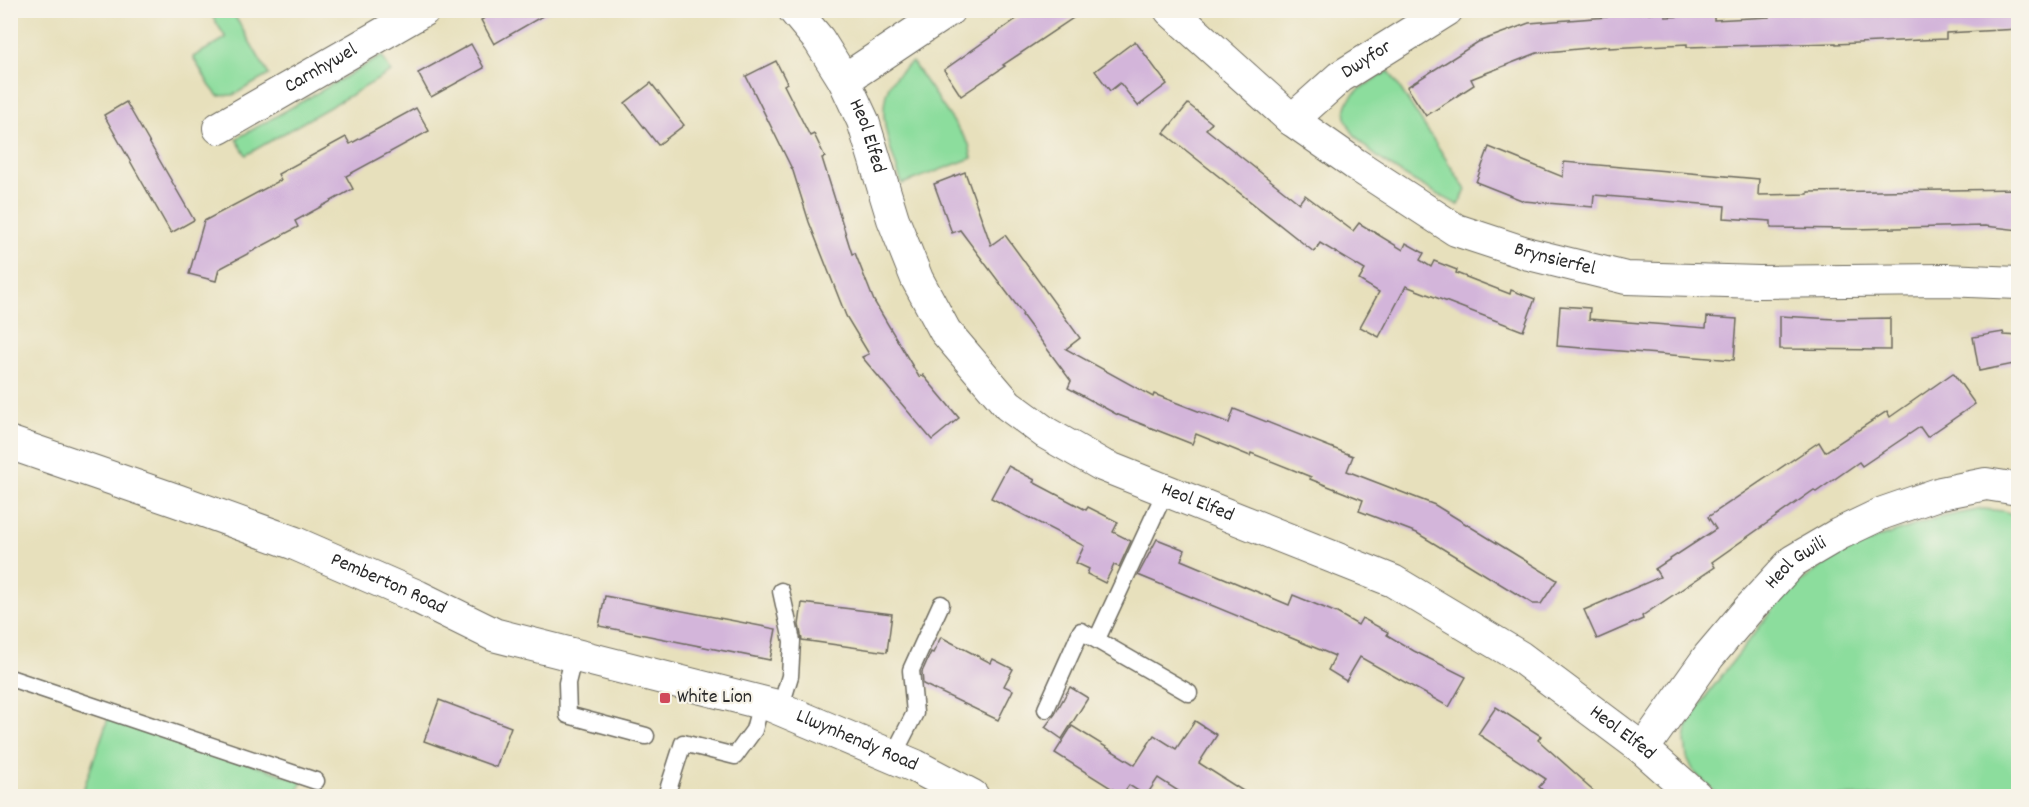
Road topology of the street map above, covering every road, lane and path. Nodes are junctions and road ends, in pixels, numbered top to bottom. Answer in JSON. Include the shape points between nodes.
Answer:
{"nodes":[{"id":1,"x":424,"y":10,"type":"edge"},
{"id":2,"x":794,"y":10,"type":"edge"},
{"id":3,"x":949,"y":10,"type":"edge"},
{"id":4,"x":1170,"y":10,"type":"edge"},
{"id":5,"x":1447,"y":10,"type":"edge"},
{"id":6,"x":844,"y":80,"type":"junction"},
{"id":7,"x":1292,"y":120,"type":"junction"},
{"id":8,"x":219,"y":128,"type":"dead end"},
{"id":9,"x":2019,"y":283,"type":"edge"},
{"id":10,"x":10,"y":443,"type":"edge"},
{"id":11,"x":2019,"y":489,"type":"edge"},
{"id":12,"x":1166,"y":490,"type":"junction"},
{"id":13,"x":781,"y":591,"type":"dead end"},
{"id":14,"x":941,"y":604,"type":"dead end"},
{"id":15,"x":1097,"y":639,"type":"junction"},
{"id":16,"x":574,"y":655,"type":"junction"},
{"id":17,"x":10,"y":678,"type":"edge"},
{"id":18,"x":1189,"y":693,"type":"dead end"},
{"id":19,"x":771,"y":706,"type":"junction"},
{"id":20,"x":1046,"y":709,"type":"dead end"},
{"id":21,"x":646,"y":736,"type":"dead end"},
{"id":22,"x":1643,"y":749,"type":"junction"},
{"id":23,"x":893,"y":756,"type":"junction"},
{"id":24,"x":316,"y":781,"type":"dead end"},
{"id":25,"x":666,"y":796,"type":"edge"},
{"id":26,"x":972,"y":796,"type":"edge"},
{"id":27,"x":1696,"y":796,"type":"edge"}],
"edges":[{"from":1,"to":8,"type":"street","name":"Carnhywel"},
{"from":2,"to":6,"type":"street"},
{"from":3,"to":6,"type":"street"},
{"from":4,"to":7,"type":"street","name":"Brynsierfel"},
{"from":5,"to":7,"type":"street","name":"Dwyfor","via":[[1340,78]]},
{"from":6,"to":12,"type":"street","name":"Heol Elfed","via":[[863,121],[917,279],[945,331],[1008,405],[1046,433],[1102,465]]},
{"from":7,"to":9,"type":"street","name":"Brynsierfel","via":[[1456,230],[1529,254],[1626,278]]},
{"from":10,"to":16,"type":"main road","name":"Pemberton Road","via":[[294,543],[495,635]]},
{"from":11,"to":22,"type":"street","name":"Heol Gwili","via":[[1986,484],[1941,493],[1883,513],[1794,561],[1709,656]]},
{"from":12,"to":15,"type":"lane"},
{"from":12,"to":22,"type":"street","name":"Heol Elfed","via":[[1393,581],[1520,657]]},
{"from":13,"to":19,"type":"lane","via":[[792,641],[790,676]]},
{"from":14,"to":23,"type":"lane","via":[[911,670],[915,713]]},
{"from":15,"to":18,"type":"lane"},
{"from":15,"to":20,"type":"lane","via":[[1081,631]]},
{"from":16,"to":19,"type":"main road","name":"Pemberton Road"},
{"from":16,"to":21,"type":"lane","via":[[567,683],[568,715]]},
{"from":17,"to":24,"type":"lane"},
{"from":19,"to":23,"type":"main road","name":"Llwynhendy Road"},
{"from":19,"to":25,"type":"lane","via":[[735,756],[683,743]]},
{"from":22,"to":27,"type":"street","name":"Heol Elfed"},
{"from":23,"to":26,"type":"main road","name":"Llwynhendy Road"}]}
